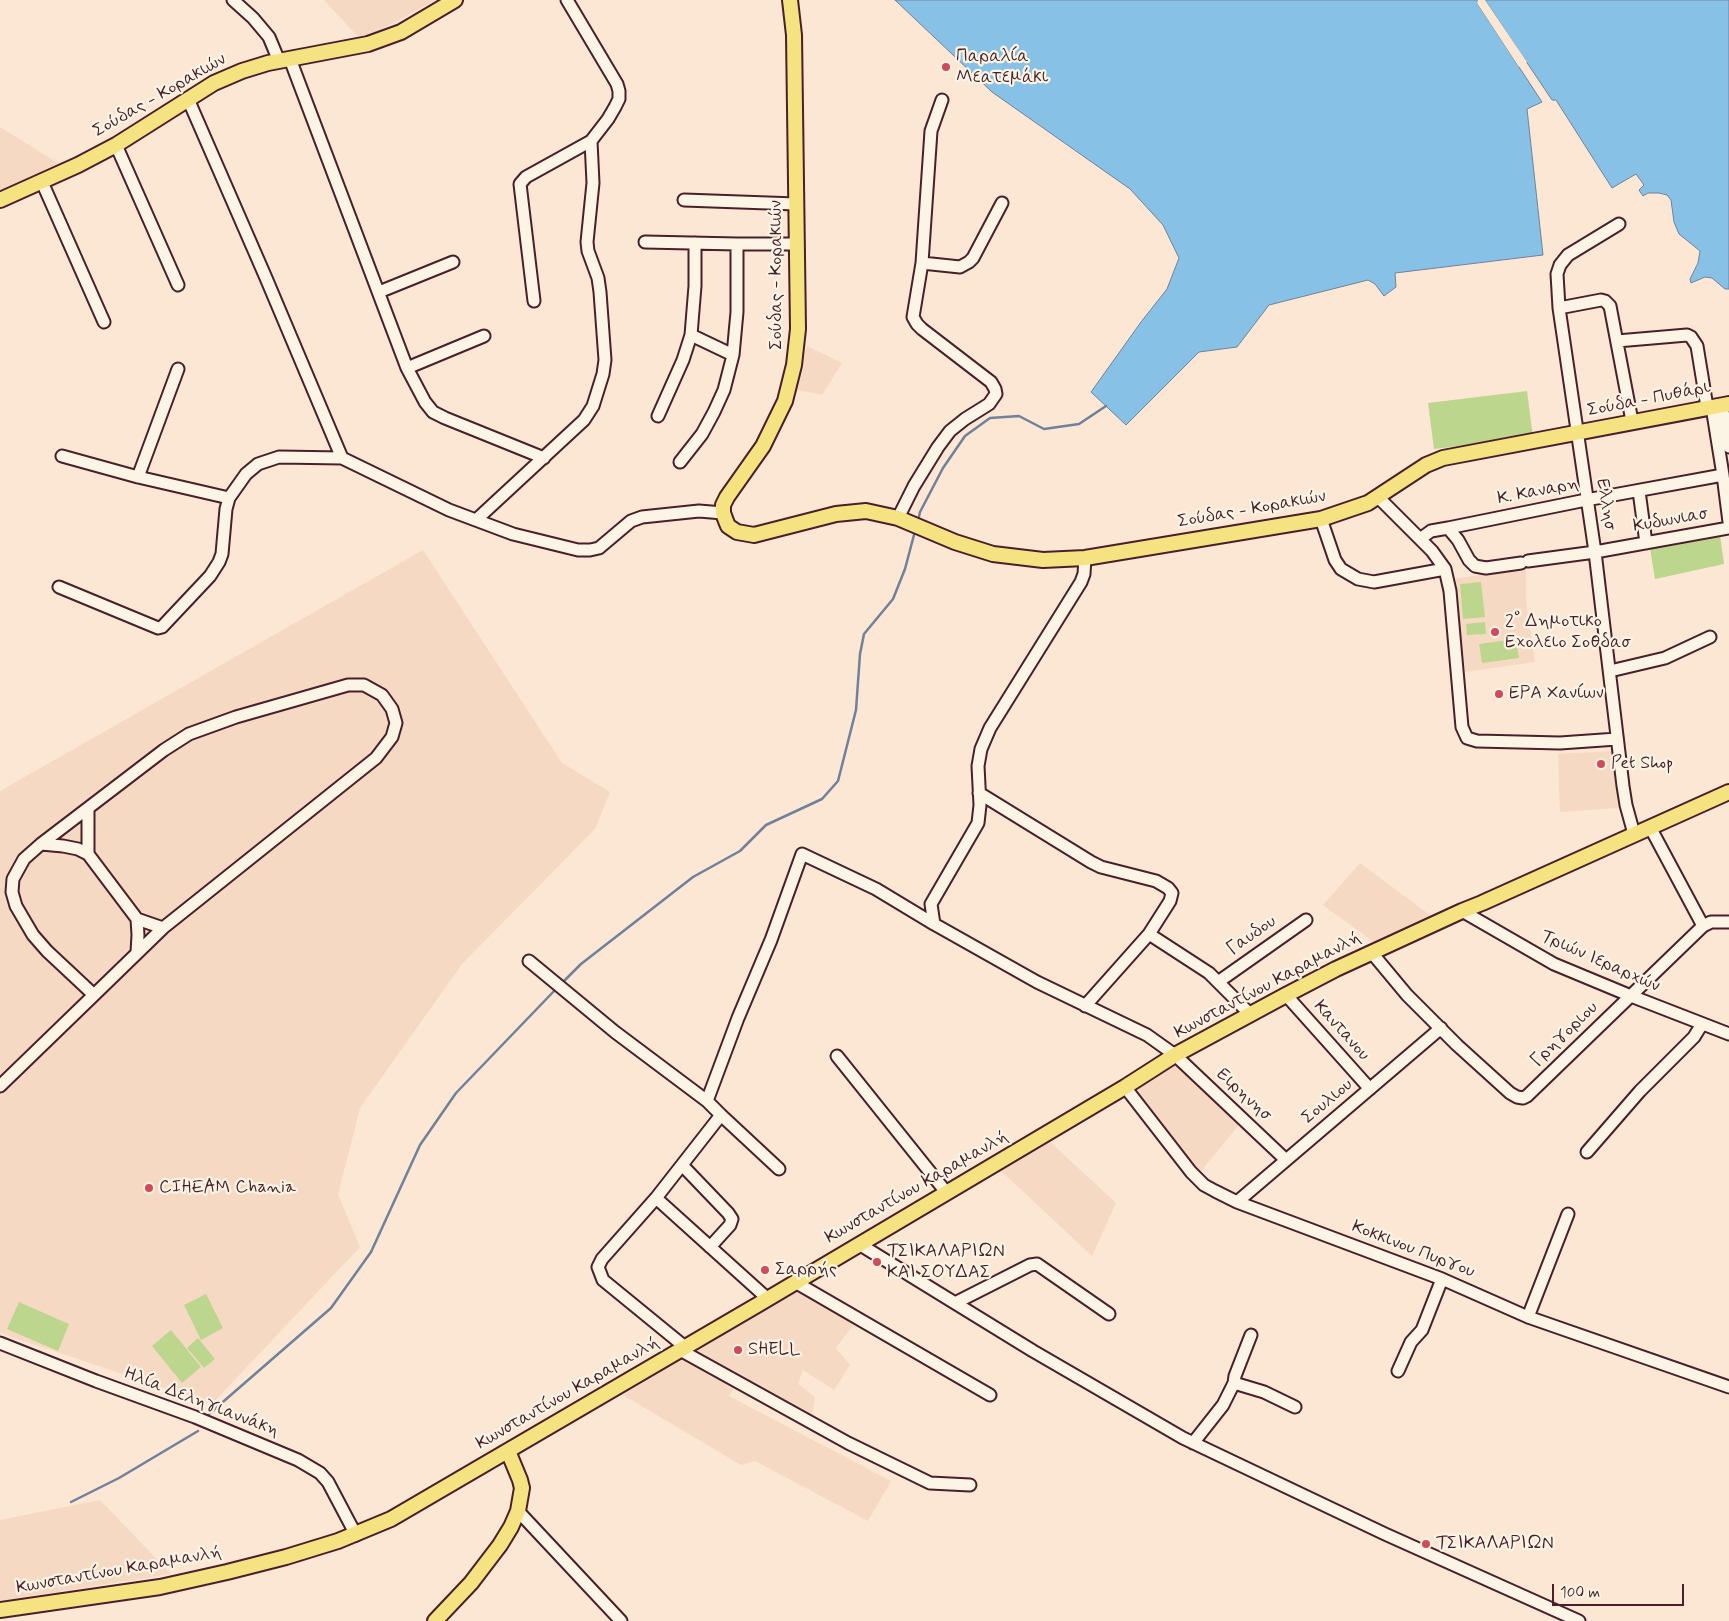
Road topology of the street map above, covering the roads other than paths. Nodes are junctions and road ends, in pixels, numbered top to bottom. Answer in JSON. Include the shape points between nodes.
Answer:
{"nodes":[{"id":1,"x":233,"y":0,"type":"edge"},
{"id":2,"x":455,"y":0,"type":"edge"},
{"id":3,"x":567,"y":0,"type":"edge"},
{"id":4,"x":790,"y":0,"type":"edge"},
{"id":5,"x":285,"y":60,"type":"junction"},
{"id":6,"x":188,"y":99,"type":"junction"},
{"id":7,"x":942,"y":100,"type":"dead end"},
{"id":8,"x":590,"y":141,"type":"junction"},
{"id":9,"x":116,"y":145,"type":"junction"},
{"id":10,"x":42,"y":182,"type":"junction"},
{"id":11,"x":0,"y":200,"type":"edge"},
{"id":12,"x":684,"y":200,"type":"dead end"},
{"id":13,"x":1002,"y":203,"type":"dead end"},
{"id":14,"x":796,"y":204,"type":"junction"},
{"id":15,"x":1619,"y":224,"type":"dead end"},
{"id":16,"x":645,"y":242,"type":"dead end"},
{"id":17,"x":695,"y":243,"type":"junction"},
{"id":18,"x":737,"y":244,"type":"junction"},
{"id":19,"x":797,"y":244,"type":"junction"},
{"id":20,"x":453,"y":262,"type":"dead end"},
{"id":21,"x":922,"y":263,"type":"junction"},
{"id":22,"x":178,"y":285,"type":"dead end"},
{"id":23,"x":379,"y":292,"type":"junction"},
{"id":24,"x":534,"y":301,"type":"dead end"},
{"id":25,"x":1559,"y":308,"type":"junction"},
{"id":26,"x":104,"y":322,"type":"dead end"},
{"id":27,"x":691,"y":335,"type":"junction"},
{"id":28,"x":484,"y":336,"type":"dead end"},
{"id":29,"x":1617,"y":342,"type":"junction"},
{"id":30,"x":733,"y":355,"type":"junction"},
{"id":31,"x":407,"y":368,"type":"junction"},
{"id":32,"x":178,"y":369,"type":"dead end"},
{"id":33,"x":1718,"y":406,"type":"edge"},
{"id":34,"x":658,"y":416,"type":"dead end"},
{"id":35,"x":1632,"y":421,"type":"junction"},
{"id":36,"x":1577,"y":434,"type":"junction"},
{"id":37,"x":1729,"y":447,"type":"edge"},
{"id":38,"x":62,"y":456,"type":"dead end"},
{"id":39,"x":342,"y":458,"type":"junction"},
{"id":40,"x":544,"y":458,"type":"junction"},
{"id":41,"x":680,"y":462,"type":"dead end"},
{"id":42,"x":1724,"y":475,"type":"junction"},
{"id":43,"x":138,"y":476,"type":"junction"},
{"id":44,"x":1639,"y":490,"type":"junction"},
{"id":45,"x":1378,"y":497,"type":"junction"},
{"id":46,"x":228,"y":498,"type":"junction"},
{"id":47,"x":1586,"y":500,"type":"junction"},
{"id":48,"x":723,"y":513,"type":"junction"},
{"id":49,"x":1321,"y":519,"type":"junction"},
{"id":50,"x":476,"y":520,"type":"junction"},
{"id":51,"x":902,"y":520,"type":"junction"},
{"id":52,"x":1729,"y":522,"type":"edge"},
{"id":53,"x":1448,"y":528,"type":"junction"},
{"id":54,"x":1729,"y":528,"type":"edge"},
{"id":55,"x":1420,"y":539,"type":"junction"},
{"id":56,"x":1646,"y":543,"type":"junction"},
{"id":57,"x":1595,"y":552,"type":"junction"},
{"id":58,"x":1085,"y":558,"type":"junction"},
{"id":59,"x":1445,"y":569,"type":"junction"},
{"id":60,"x":59,"y":587,"type":"dead end"},
{"id":61,"x":1710,"y":637,"type":"dead end"},
{"id":62,"x":1610,"y":671,"type":"junction"},
{"id":63,"x":1617,"y":739,"type":"junction"},
{"id":64,"x":1729,"y":792,"type":"edge"},
{"id":65,"x":979,"y":793,"type":"junction"},
{"id":66,"x":1729,"y":798,"type":"edge"},
{"id":67,"x":1715,"y":799,"type":"junction"},
{"id":68,"x":88,"y":809,"type":"junction"},
{"id":69,"x":1650,"y":827,"type":"junction"},
{"id":70,"x":1634,"y":834,"type":"junction"},
{"id":71,"x":41,"y":844,"type":"junction"},
{"id":72,"x":88,"y":854,"type":"junction"},
{"id":73,"x":1462,"y":911,"type":"junction"},
{"id":74,"x":136,"y":919,"type":"junction"},
{"id":75,"x":1306,"y":920,"type":"dead end"},
{"id":76,"x":1729,"y":922,"type":"edge"},
{"id":77,"x":934,"y":924,"type":"junction"},
{"id":78,"x":1702,"y":926,"type":"junction"},
{"id":79,"x":163,"y":928,"type":"junction"},
{"id":80,"x":1149,"y":934,"type":"junction"},
{"id":81,"x":137,"y":952,"type":"junction"},
{"id":82,"x":1372,"y":952,"type":"junction"},
{"id":83,"x":529,"y":961,"type":"dead end"},
{"id":84,"x":1218,"y":982,"type":"junction"},
{"id":85,"x":94,"y":995,"type":"junction"},
{"id":86,"x":1286,"y":995,"type":"junction"},
{"id":87,"x":1631,"y":996,"type":"junction"},
{"id":88,"x":1085,"y":1006,"type":"junction"},
{"id":89,"x":1251,"y":1015,"type":"junction"},
{"id":90,"x":1702,"y":1024,"type":"junction"},
{"id":91,"x":1441,"y":1028,"type":"junction"},
{"id":92,"x":1729,"y":1034,"type":"edge"},
{"id":93,"x":1176,"y":1055,"type":"junction"},
{"id":94,"x":836,"y":1056,"type":"dead end"},
{"id":95,"x":0,"y":1086,"type":"edge"},
{"id":96,"x":1125,"y":1087,"type":"junction"},
{"id":97,"x":1370,"y":1089,"type":"junction"},
{"id":98,"x":707,"y":1101,"type":"junction"},
{"id":99,"x":721,"y":1115,"type":"junction"},
{"id":100,"x":1586,"y":1152,"type":"dead end"},
{"id":101,"x":1286,"y":1160,"type":"junction"},
{"id":102,"x":682,"y":1165,"type":"junction"},
{"id":103,"x":778,"y":1168,"type":"dead end"},
{"id":104,"x":946,"y":1192,"type":"junction"},
{"id":105,"x":656,"y":1198,"type":"junction"},
{"id":106,"x":1237,"y":1202,"type":"junction"},
{"id":107,"x":1568,"y":1214,"type":"dead end"},
{"id":108,"x":859,"y":1244,"type":"junction"},
{"id":109,"x":710,"y":1247,"type":"junction"},
{"id":110,"x":1442,"y":1279,"type":"junction"},
{"id":111,"x":795,"y":1282,"type":"junction"},
{"id":112,"x":768,"y":1299,"type":"junction"},
{"id":113,"x":956,"y":1304,"type":"junction"},
{"id":114,"x":1109,"y":1314,"type":"dead end"},
{"id":115,"x":1528,"y":1317,"type":"junction"},
{"id":116,"x":1251,"y":1335,"type":"dead end"},
{"id":117,"x":0,"y":1343,"type":"edge"},
{"id":118,"x":682,"y":1349,"type":"junction"},
{"id":119,"x":1398,"y":1372,"type":"dead end"},
{"id":120,"x":1234,"y":1383,"type":"junction"},
{"id":121,"x":1729,"y":1387,"type":"edge"},
{"id":122,"x":990,"y":1395,"type":"dead end"},
{"id":123,"x":1295,"y":1407,"type":"dead end"},
{"id":124,"x":1193,"y":1443,"type":"junction"},
{"id":125,"x":508,"y":1451,"type":"junction"},
{"id":126,"x":970,"y":1485,"type":"dead end"},
{"id":127,"x":518,"y":1511,"type":"junction"},
{"id":128,"x":356,"y":1535,"type":"junction"},
{"id":129,"x":0,"y":1610,"type":"edge"},
{"id":130,"x":435,"y":1621,"type":"edge"},
{"id":131,"x":622,"y":1621,"type":"edge"},
{"id":132,"x":1579,"y":1621,"type":"edge"}],
"edges":[{"from":1,"to":5,"type":"street","via":[[253,18]]},
{"from":2,"to":5,"type":"main road","name":"Σούδας - Κορακιών","via":[[401,32],[368,44]]},
{"from":3,"to":8,"type":"street","via":[[619,90],[615,107]]},
{"from":4,"to":14,"type":"main road","name":"Σούδας - Κορακιών","via":[[794,35]]},
{"from":5,"to":6,"type":"main road","name":"Σούδας - Κορακιών","via":[[242,70]]},
{"from":5,"to":23,"type":"street"},
{"from":6,"to":9,"type":"main road","name":"Σούδας - Κορακιών"},
{"from":6,"to":39,"type":"street"},
{"from":7,"to":21,"type":"street","via":[[931,131]]},
{"from":8,"to":24,"type":"street","via":[[526,177],[520,184]]},
{"from":8,"to":40,"type":"street","via":[[592,183],[588,242],[600,292],[603,374],[588,414]]},
{"from":9,"to":10,"type":"main road","name":"Σούδας - Κορακιών"},
{"from":9,"to":22,"type":"street"},
{"from":10,"to":11,"type":"main road","name":"Σούδας - Κορακιών"},
{"from":10,"to":26,"type":"street"},
{"from":12,"to":14,"type":"street"},
{"from":13,"to":21,"type":"street","via":[[969,262],[960,267]]},
{"from":14,"to":19,"type":"main road","name":"Σούδας - Κορακιών"},
{"from":15,"to":25,"type":"street","name":"Ελλησ","via":[[1568,255],[1560,264],[1557,274]]},
{"from":16,"to":17,"type":"street"},
{"from":17,"to":18,"type":"street"},
{"from":17,"to":27,"type":"street"},
{"from":18,"to":19,"type":"street"},
{"from":18,"to":30,"type":"street"},
{"from":19,"to":48,"type":"main road","name":"Σούδας - Κορακιών","via":[[798,329],[794,365],[784,402],[763,446],[727,497]]},
{"from":20,"to":23,"type":"street"},
{"from":21,"to":51,"type":"street","via":[[914,320],[991,382],[996,394],[989,404],[946,436],[924,468]]},
{"from":23,"to":31,"type":"street"},
{"from":25,"to":29,"type":"street","via":[[1605,301],[1610,306]]},
{"from":25,"to":36,"type":"street","name":"Ελλησ"},
{"from":27,"to":30,"type":"street"},
{"from":27,"to":34,"type":"street"},
{"from":28,"to":31,"type":"street"},
{"from":29,"to":33,"type":"street","via":[[1691,337]]},
{"from":29,"to":35,"type":"street"},
{"from":30,"to":41,"type":"street","via":[[724,390],[714,412]]},
{"from":31,"to":40,"type":"street","via":[[433,412]]},
{"from":32,"to":43,"type":"street"},
{"from":33,"to":35,"type":"main road","name":"Σούδα - Πυθάρι"},
{"from":33,"to":37,"type":"street"},
{"from":33,"to":42,"type":"street"},
{"from":35,"to":36,"type":"main road","name":"Σούδα - Πυθάρι"},
{"from":36,"to":45,"type":"main road","name":"Σούδας - Κορακιών","via":[[1443,458],[1426,465]]},
{"from":36,"to":47,"type":"street","name":"Ελλησ"},
{"from":38,"to":43,"type":"street"},
{"from":39,"to":46,"type":"street","via":[[279,458],[258,464]]},
{"from":39,"to":50,"type":"street"},
{"from":40,"to":50,"type":"street"},
{"from":42,"to":44,"type":"street","name":"Κ. Καναρη"},
{"from":42,"to":52,"type":"street"},
{"from":43,"to":46,"type":"street"},
{"from":44,"to":47,"type":"street","name":"Κ. Καναρη"},
{"from":44,"to":56,"type":"street"},
{"from":45,"to":49,"type":"main road","name":"Σούδας - Κορακιών"},
{"from":45,"to":55,"type":"street"},
{"from":46,"to":60,"type":"street","via":[[219,562],[162,627]]},
{"from":47,"to":53,"type":"street","name":"Κ. Καναρη"},
{"from":47,"to":57,"type":"street","name":"Ελλησ"},
{"from":48,"to":50,"type":"street","via":[[699,511],[642,517],[631,521],[599,548],[590,550],[513,534]]},
{"from":48,"to":51,"type":"main road","via":[[732,529],[748,535],[854,511],[866,510]]},
{"from":49,"to":58,"type":"main road","name":"Σούδας - Κορακιών"},
{"from":49,"to":59,"type":"street","via":[[1335,560],[1358,579],[1374,582]]},
{"from":51,"to":58,"type":"main road","name":"Σούδας - Κορακιών","via":[[993,554],[1043,560]]},
{"from":53,"to":55,"type":"street","name":"Κ. Καναρη","via":[[1431,531]]},
{"from":53,"to":57,"type":"street","name":"Κυδωνιασ","via":[[1474,566],[1486,568]]},
{"from":54,"to":56,"type":"street","name":"Κυδωνιασ"},
{"from":55,"to":59,"type":"street"},
{"from":56,"to":57,"type":"street","name":"Κυδωνιασ"},
{"from":57,"to":62,"type":"street","name":"Ελλησ"},
{"from":58,"to":65,"type":"street","via":[[1081,582],[990,728],[978,766]]},
{"from":59,"to":63,"type":"street","via":[[1450,591],[1462,727],[1467,738],[1560,743]]},
{"from":61,"to":62,"type":"street","via":[[1666,658]]},
{"from":62,"to":63,"type":"street","name":"Ελλησ"},
{"from":63,"to":70,"type":"street","name":"Ελλησ","via":[[1624,795]]},
{"from":64,"to":67,"type":"main road","name":"Κωνσταντίνου Καραμανλή"},
{"from":65,"to":77,"type":"street","via":[[978,823],[931,904]]},
{"from":65,"to":80,"type":"street","via":[[1091,862],[1156,881],[1168,888],[1172,897]]},
{"from":66,"to":67,"type":"main road"},
{"from":67,"to":69,"type":"main road","name":"Κωνσταντίνου Καραμανλή"},
{"from":68,"to":71,"type":"street"},
{"from":68,"to":72,"type":"street"},
{"from":68,"to":79,"type":"street","via":[[189,734],[236,717],[348,685],[364,685],[388,702],[396,724],[392,737],[376,758]]},
{"from":69,"to":70,"type":"main road","name":"Κωνσταντίνου Καραμανλή"},
{"from":69,"to":78,"type":"street"},
{"from":70,"to":73,"type":"main road","name":"Κωνσταντίνου Καραμανλή"},
{"from":71,"to":72,"type":"street","via":[[78,849]]},
{"from":71,"to":85,"type":"street","via":[[24,859],[13,879],[16,906],[46,951]]},
{"from":72,"to":74,"type":"street"},
{"from":73,"to":82,"type":"main road","name":"Κωνσταντίνου Καραμανλή"},
{"from":73,"to":87,"type":"street","name":"Τριών Ιεραρχών","via":[[1538,956]]},
{"from":74,"to":79,"type":"street"},
{"from":74,"to":81,"type":"street"},
{"from":75,"to":84,"type":"street","name":"Γαυδου"},
{"from":76,"to":78,"type":"street","via":[[1711,922]]},
{"from":77,"to":88,"type":"street","name":"Ειρηνησ","via":[[1006,966]]},
{"from":77,"to":98,"type":"street","name":"Ειρηνησ","via":[[876,889],[802,854]]},
{"from":78,"to":87,"type":"street","name":"Γρηγοριου"},
{"from":79,"to":81,"type":"street"},
{"from":80,"to":84,"type":"street","via":[[1201,967]]},
{"from":80,"to":88,"type":"street"},
{"from":81,"to":85,"type":"street"},
{"from":82,"to":86,"type":"main road","name":"Κωνσταντίνου Καραμανλή"},
{"from":82,"to":91,"type":"street","via":[[1407,995]]},
{"from":83,"to":98,"type":"street","via":[[615,1032]]},
{"from":84,"to":89,"type":"street"},
{"from":85,"to":95,"type":"street"},
{"from":86,"to":89,"type":"main road","name":"Κωνσταντίνου Καραμανλή"},
{"from":86,"to":97,"type":"street","name":"Καντανου"},
{"from":87,"to":90,"type":"street","name":"Τριών Ιεραρχών"},
{"from":87,"to":91,"type":"street","name":"Γρηγοριου","via":[[1523,1098],[1510,1093]]},
{"from":88,"to":93,"type":"street","name":"Ειρηνησ","via":[[1147,1035]]},
{"from":89,"to":93,"type":"main road","name":"Κωνσταντίνου Καραμανλή"},
{"from":90,"to":92,"type":"street","name":"Τριών Ιεραρχών"},
{"from":90,"to":100,"type":"street","via":[[1694,1037]]},
{"from":91,"to":97,"type":"street","name":"Σουλιου"},
{"from":93,"to":96,"type":"main road","name":"Κωνσταντίνου Καραμανλή"},
{"from":93,"to":101,"type":"street","name":"Ειρηνησ"},
{"from":94,"to":104,"type":"street"},
{"from":96,"to":104,"type":"main road","name":"Κωνσταντίνου Καραμανλή"},
{"from":96,"to":106,"type":"street","name":"Κοκκινου Πυργου","via":[[1190,1172],[1204,1184]]},
{"from":97,"to":101,"type":"street","name":"Σουλιου"},
{"from":98,"to":99,"type":"street"},
{"from":99,"to":102,"type":"street"},
{"from":99,"to":103,"type":"street"},
{"from":101,"to":106,"type":"street","name":"Σουλιου"},
{"from":102,"to":105,"type":"street"},
{"from":102,"to":109,"type":"street","via":[[732,1219]]},
{"from":104,"to":108,"type":"main road","name":"Κωνσταντίνου Καραμανλή"},
{"from":105,"to":109,"type":"street"},
{"from":105,"to":118,"type":"street","via":[[602,1259],[598,1271],[603,1280]]},
{"from":106,"to":110,"type":"street","name":"Κοκκινου Πυργου"},
{"from":107,"to":115,"type":"street"},
{"from":108,"to":111,"type":"main road","name":"Κωνσταντίνου Καραμανλή"},
{"from":108,"to":113,"type":"street"},
{"from":109,"to":112,"type":"street"},
{"from":110,"to":115,"type":"street","name":"Κοκκινου Πυργου"},
{"from":110,"to":119,"type":"street","via":[[1422,1330],[1411,1342]]},
{"from":111,"to":112,"type":"main road","name":"Κωνσταντίνου Καραμανλή"},
{"from":111,"to":122,"type":"street"},
{"from":112,"to":118,"type":"main road","name":"Κωνσταντίνου Καραμανλή"},
{"from":113,"to":114,"type":"street","via":[[1036,1264]]},
{"from":113,"to":124,"type":"street"},
{"from":115,"to":121,"type":"street","name":"Κοκκινου Πυργου"},
{"from":116,"to":120,"type":"street"},
{"from":117,"to":128,"type":"street","name":"Ηλία Δεληγιαννάκη","via":[[298,1460],[320,1473],[328,1482]]},
{"from":118,"to":125,"type":"main road","name":"Κωνσταντίνου Καραμανλή"},
{"from":118,"to":126,"type":"street","via":[[907,1473],[930,1483]]},
{"from":120,"to":123,"type":"street","via":[[1264,1392]]},
{"from":120,"to":124,"type":"street","via":[[1223,1405]]},
{"from":124,"to":132,"type":"street"},
{"from":125,"to":127,"type":"main road","via":[[522,1488]]},
{"from":125,"to":128,"type":"main road","name":"Κωνσταντίνου Καραμανλή","via":[[391,1519]]},
{"from":127,"to":130,"type":"main road","via":[[500,1546]]},
{"from":127,"to":131,"type":"street"},
{"from":128,"to":129,"type":"main road","name":"Κωνσταντίνου Καραμανλή","via":[[286,1557],[160,1587]]}]}
